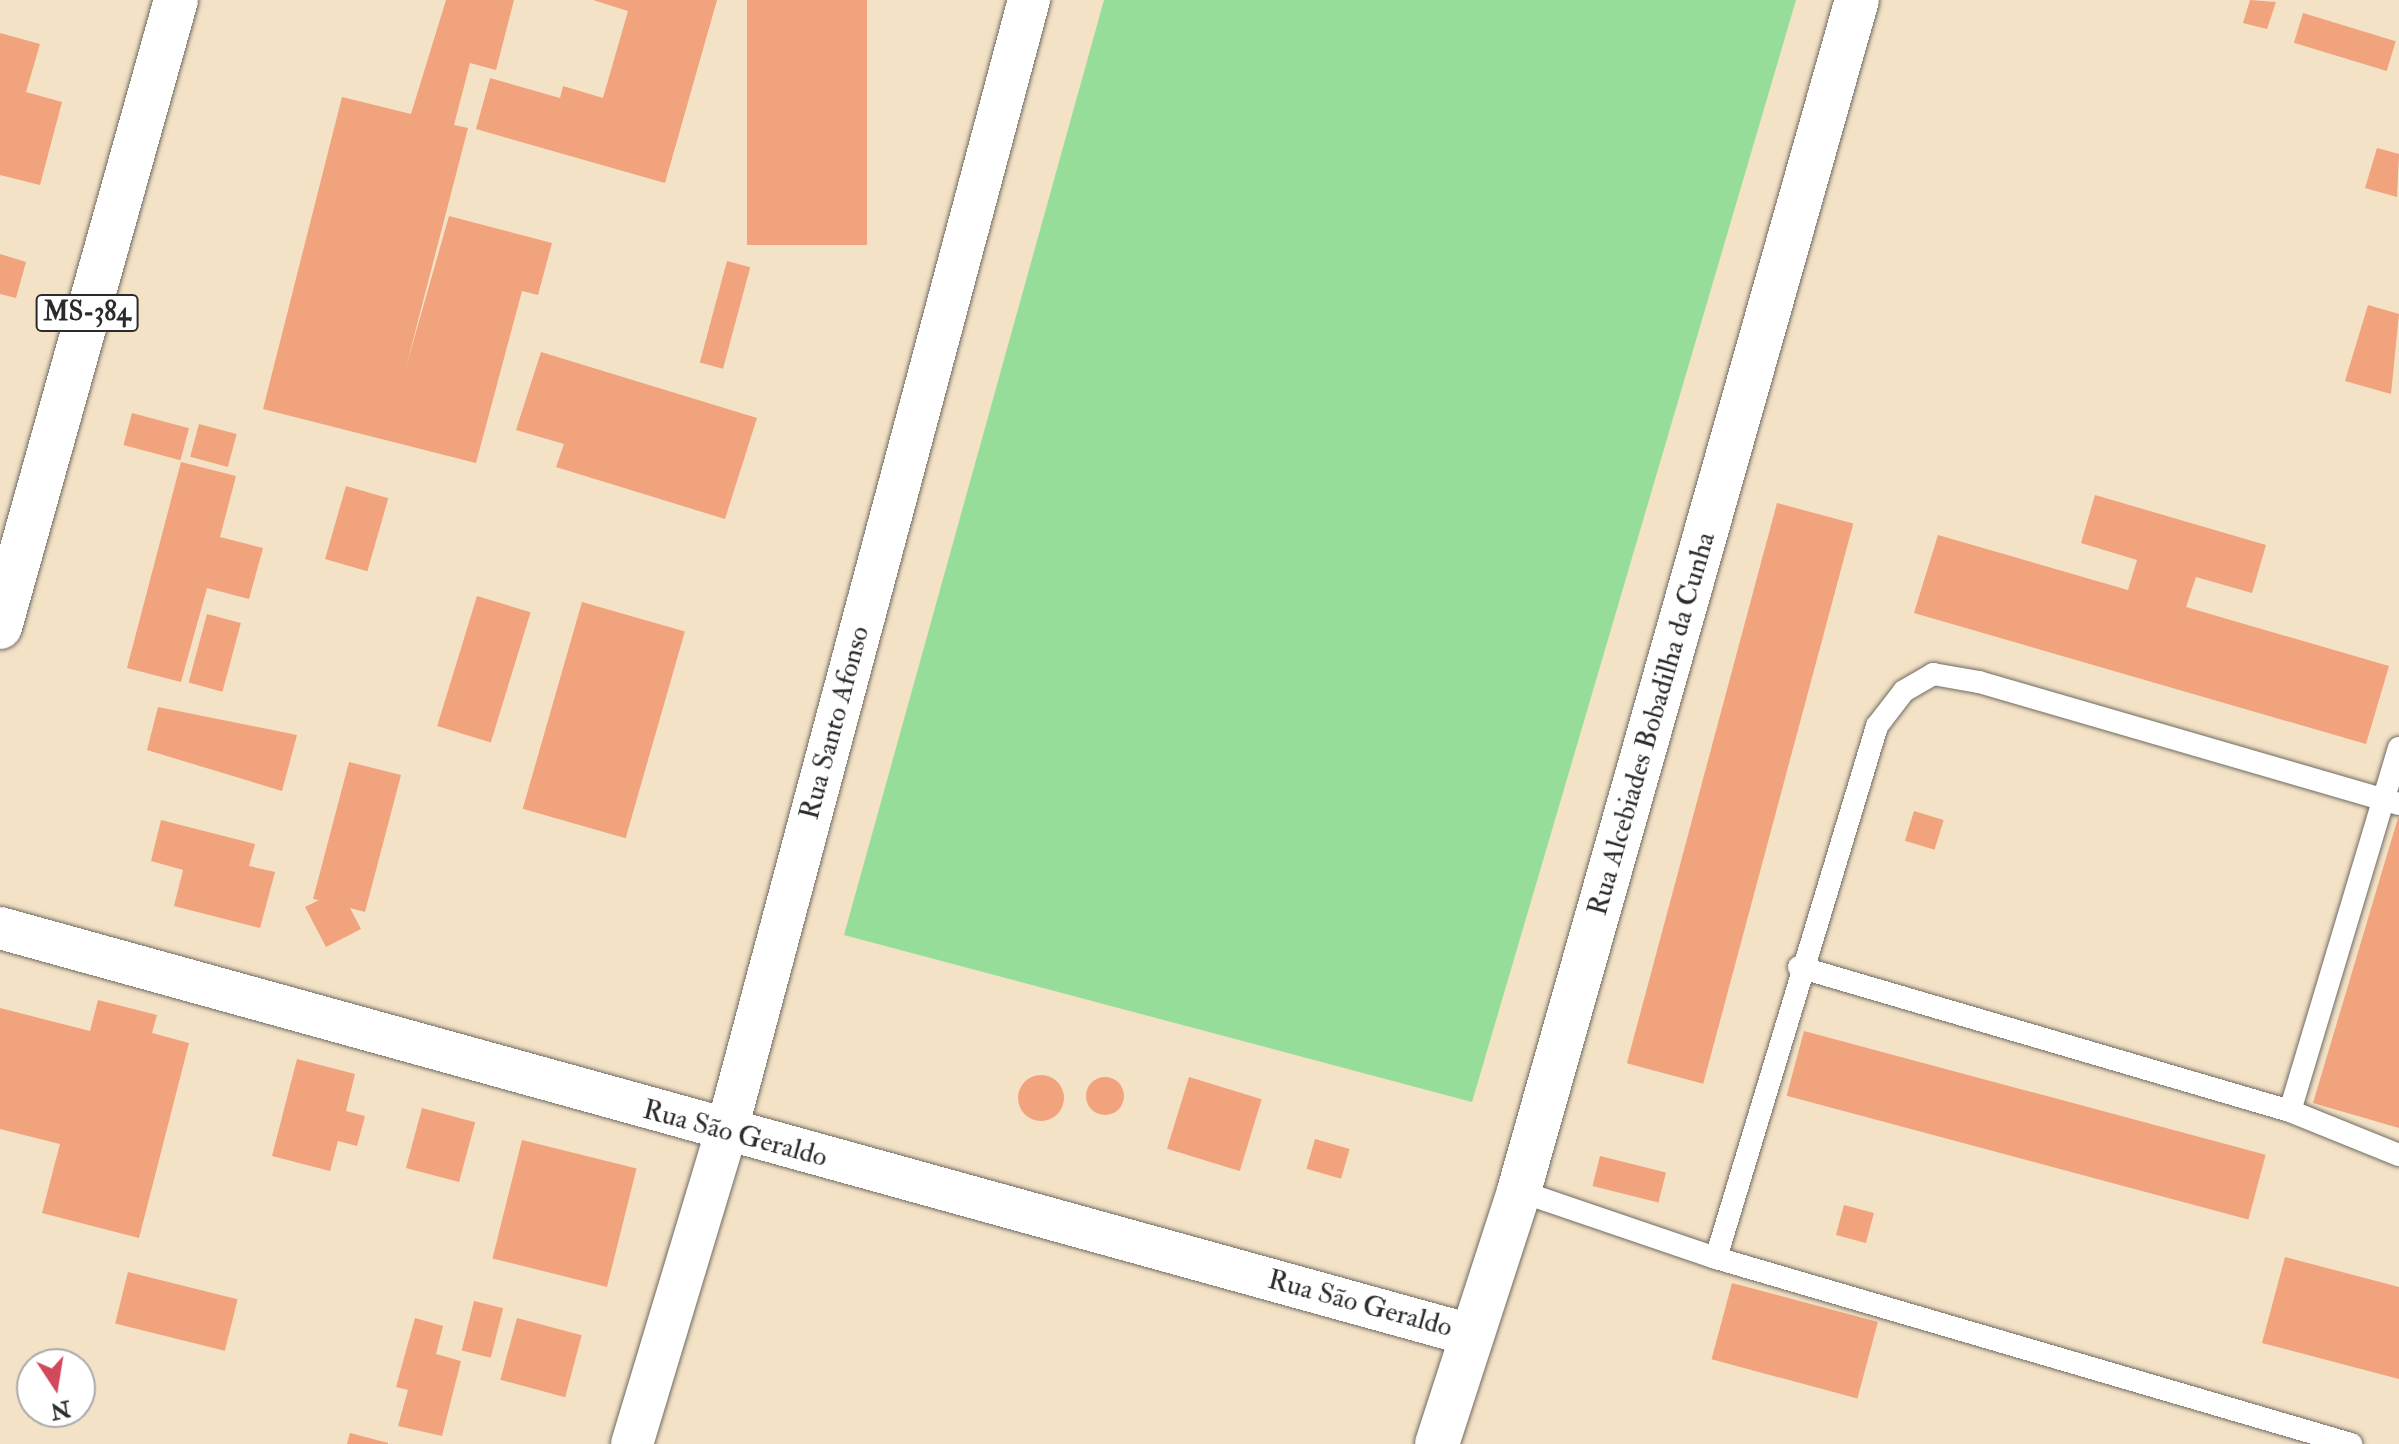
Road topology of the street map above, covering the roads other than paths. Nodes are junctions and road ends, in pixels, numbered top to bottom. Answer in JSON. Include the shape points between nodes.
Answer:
{"nodes":[{"id":1,"x":176,"y":0,"type":"edge"},
{"id":2,"x":1029,"y":0,"type":"edge"},
{"id":3,"x":1857,"y":0,"type":"edge"},
{"id":4,"x":0,"y":627,"type":"edge"},
{"id":5,"x":2399,"y":748,"type":"edge"},
{"id":6,"x":2390,"y":801,"type":"edge"},
{"id":7,"x":0,"y":928,"type":"edge"},
{"id":8,"x":1799,"y":967,"type":"junction"},
{"id":9,"x":2290,"y":1111,"type":"junction"},
{"id":10,"x":726,"y":1133,"type":"junction"},
{"id":11,"x":2399,"y":1155,"type":"edge"},
{"id":12,"x":1519,"y":1191,"type":"junction"},
{"id":13,"x":1716,"y":1258,"type":"junction"},
{"id":14,"x":1471,"y":1335,"type":"junction"},
{"id":15,"x":632,"y":1444,"type":"edge"},
{"id":16,"x":1437,"y":1444,"type":"edge"},
{"id":17,"x":2351,"y":1444,"type":"edge"}],
"edges":[{"from":1,"to":4,"type":"street","number":"MS-384"},
{"from":2,"to":10,"type":"street","name":"Rua Santo Afonso"},
{"from":3,"to":12,"type":"street","name":"Rua Alcebiades Bobadilha da Cunha"},
{"from":5,"to":6,"type":"lane"},
{"from":6,"to":8,"type":"lane","via":[[1933,674],[1904,691],[1877,726]]},
{"from":6,"to":9,"type":"lane"},
{"from":7,"to":10,"type":"street","name":"Rua São Geraldo"},
{"from":8,"to":9,"type":"lane"},
{"from":8,"to":13,"type":"lane"},
{"from":9,"to":11,"type":"lane"},
{"from":10,"to":14,"type":"street","name":"Rua São Geraldo"},
{"from":10,"to":15,"type":"street","name":"Rua Santo Afonso"},
{"from":12,"to":13,"type":"lane"},
{"from":12,"to":14,"type":"street","name":"Rua Alcebiades Bobadilha da Cunha"},
{"from":13,"to":17,"type":"lane"},
{"from":14,"to":16,"type":"street","name":"Rua Alcebiades Bobadilha da Cunha"}]}
